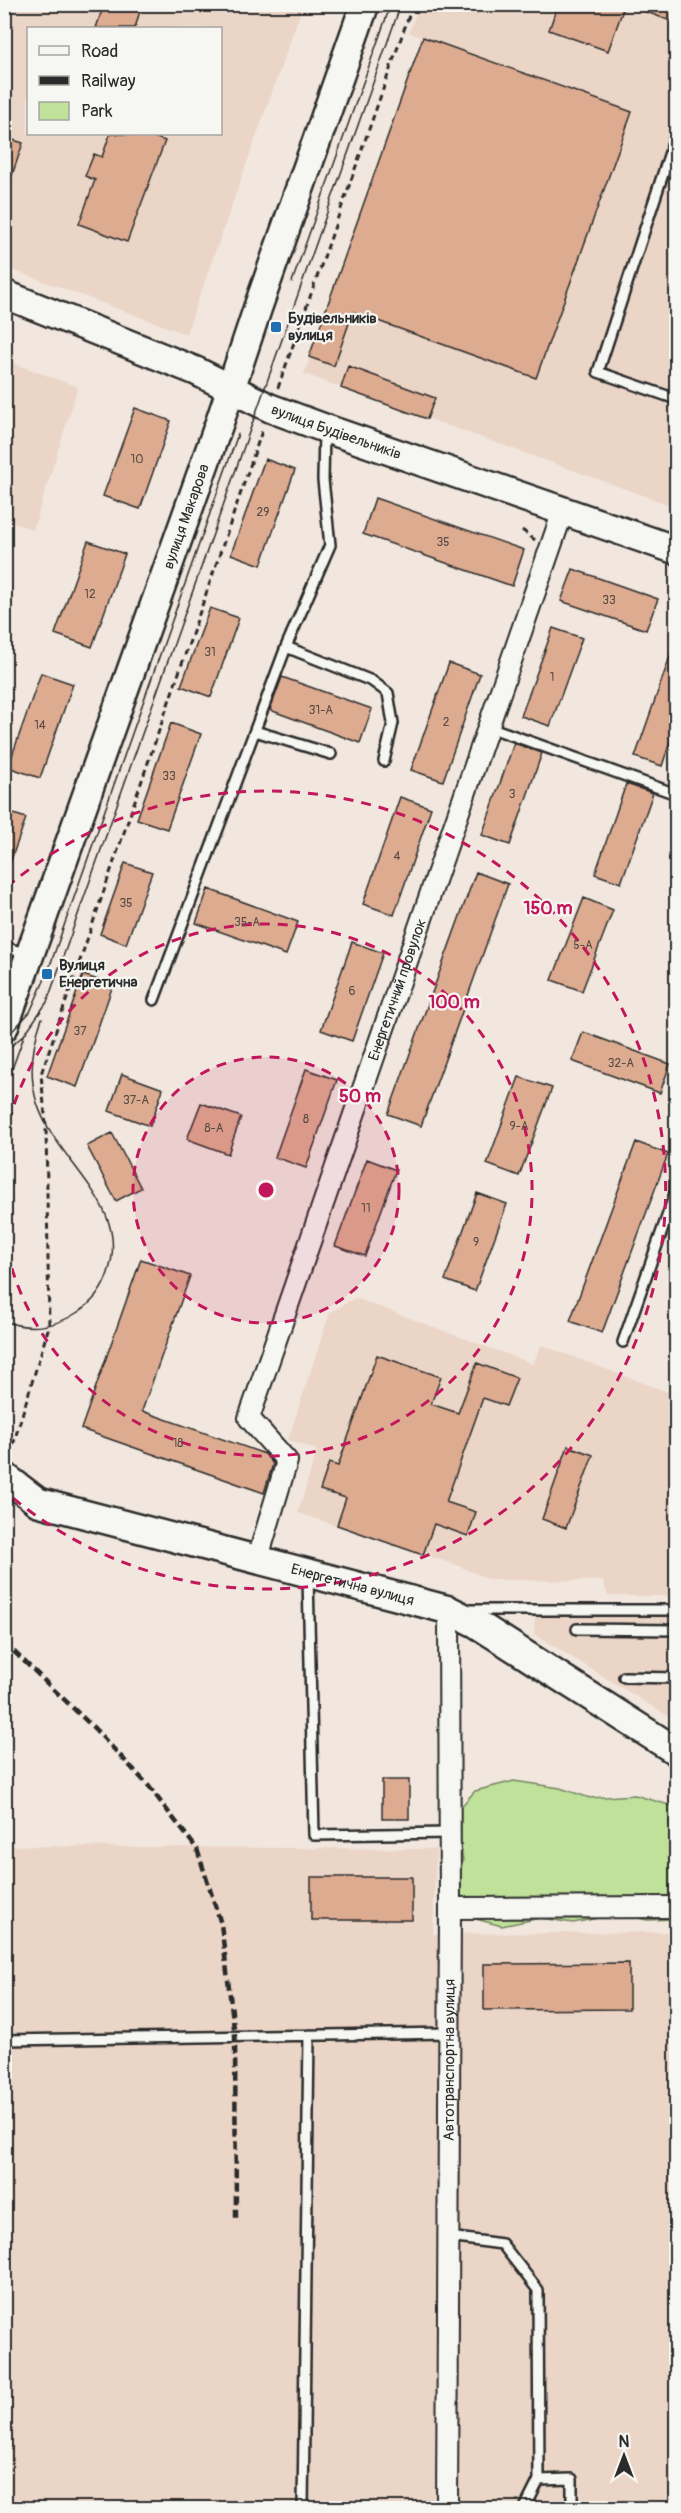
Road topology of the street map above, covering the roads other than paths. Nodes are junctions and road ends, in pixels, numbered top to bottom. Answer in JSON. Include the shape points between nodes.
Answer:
{"nodes":[{"id":1,"x":365,"y":4,"type":"edge"},
{"id":2,"x":676,"y":134,"type":"edge"},
{"id":3,"x":4,"y":294,"type":"edge"},
{"id":4,"x":231,"y":389,"type":"junction"},
{"id":5,"x":676,"y":399,"type":"edge"},
{"id":6,"x":324,"y":428,"type":"junction"},
{"id":7,"x":563,"y":511,"type":"junction"},
{"id":8,"x":676,"y":550,"type":"edge"},
{"id":9,"x":286,"y":647,"type":"junction"},
{"id":10,"x":489,"y":727,"type":"junction"},
{"id":11,"x":255,"y":731,"type":"junction"},
{"id":12,"x":330,"y":754,"type":"dead end"},
{"id":13,"x":384,"y":761,"type":"dead end"},
{"id":14,"x":676,"y":794,"type":"edge"},
{"id":15,"x":4,"y":947,"type":"edge"},
{"id":16,"x":30,"y":955,"type":"junction"},
{"id":17,"x":154,"y":1000,"type":"dead end"},
{"id":18,"x":4,"y":1027,"type":"edge"},
{"id":19,"x":676,"y":1191,"type":"edge"},
{"id":20,"x":623,"y":1342,"type":"dead end"},
{"id":21,"x":7,"y":1476,"type":"edge"},
{"id":22,"x":257,"y":1561,"type":"junction"},
{"id":23,"x":308,"y":1575,"type":"junction"},
{"id":24,"x":448,"y":1610,"type":"junction"},
{"id":25,"x":676,"y":1610,"type":"edge"},
{"id":26,"x":577,"y":1629,"type":"dead end"},
{"id":27,"x":676,"y":1629,"type":"edge"},
{"id":28,"x":624,"y":1677,"type":"dead end"},
{"id":29,"x":676,"y":1678,"type":"edge"},
{"id":30,"x":676,"y":1751,"type":"edge"},
{"id":31,"x":450,"y":1833,"type":"junction"},
{"id":32,"x":676,"y":1906,"type":"edge"},
{"id":33,"x":450,"y":1908,"type":"junction"},
{"id":34,"x":450,"y":2032,"type":"junction"},
{"id":35,"x":309,"y":2035,"type":"junction"},
{"id":36,"x":4,"y":2040,"type":"edge"},
{"id":37,"x":448,"y":2237,"type":"junction"},
{"id":38,"x":538,"y":2480,"type":"junction"},
{"id":39,"x":303,"y":2508,"type":"edge"},
{"id":40,"x":447,"y":2508,"type":"edge"},
{"id":41,"x":525,"y":2508,"type":"edge"},
{"id":42,"x":572,"y":2508,"type":"edge"}],
"edges":[{"from":1,"to":4,"type":"main road","name":"вулиця Макарова"},
{"from":2,"to":5,"type":"lane","via":[[598,372]]},
{"from":3,"to":4,"type":"main road","name":"вулиця Будівельників","via":[[196,371]]},
{"from":4,"to":6,"type":"main road","name":"вулиця Будівельників"},
{"from":4,"to":16,"type":"main road","name":"вулиця Макарова"},
{"from":6,"to":7,"type":"main road","name":"вулиця Будівельників"},
{"from":6,"to":9,"type":"lane","via":[[323,480],[330,545]]},
{"from":7,"to":8,"type":"main road","name":"вулиця Будівельників"},
{"from":7,"to":10,"type":"street","name":"Енергетичний провулок"},
{"from":9,"to":11,"type":"lane"},
{"from":9,"to":13,"type":"lane","via":[[372,681],[388,693],[393,723]]},
{"from":10,"to":14,"type":"lane"},
{"from":10,"to":22,"type":"street","name":"Енергетичний провулок","via":[[249,1418],[287,1461]]},
{"from":11,"to":12,"type":"lane"},
{"from":11,"to":17,"type":"lane"},
{"from":15,"to":16,"type":"lane"},
{"from":16,"to":18,"type":"main road","name":"вулиця Макарова"},
{"from":19,"to":20,"type":"lane"},
{"from":21,"to":22,"type":"main road","name":"Енергетична вулиця","via":[[38,1502]]},
{"from":22,"to":23,"type":"main road","name":"Енергетична вулиця"},
{"from":23,"to":24,"type":"main road","name":"Енергетична вулиця"},
{"from":23,"to":31,"type":"lane","via":[[314,1835]]},
{"from":24,"to":25,"type":"lane"},
{"from":24,"to":30,"type":"main road","name":"Енергетична вулиця","via":[[477,1624]]},
{"from":24,"to":31,"type":"street","name":"Автотранспортна вулиця"},
{"from":26,"to":27,"type":"lane"},
{"from":28,"to":29,"type":"lane"},
{"from":31,"to":33,"type":"street","name":"Автотранспортна вулиця"},
{"from":32,"to":33,"type":"street"},
{"from":33,"to":34,"type":"street","name":"Автотранспортна вулиця"},
{"from":34,"to":35,"type":"lane"},
{"from":34,"to":37,"type":"street","name":"Автотранспортна вулиця"},
{"from":35,"to":36,"type":"lane"},
{"from":35,"to":39,"type":"lane"},
{"from":37,"to":38,"type":"lane","via":[[502,2244],[538,2290]]},
{"from":37,"to":40,"type":"street","name":"Автотранспортна вулиця"},
{"from":38,"to":41,"type":"lane"},
{"from":38,"to":42,"type":"lane","via":[[572,2479]]}]}
